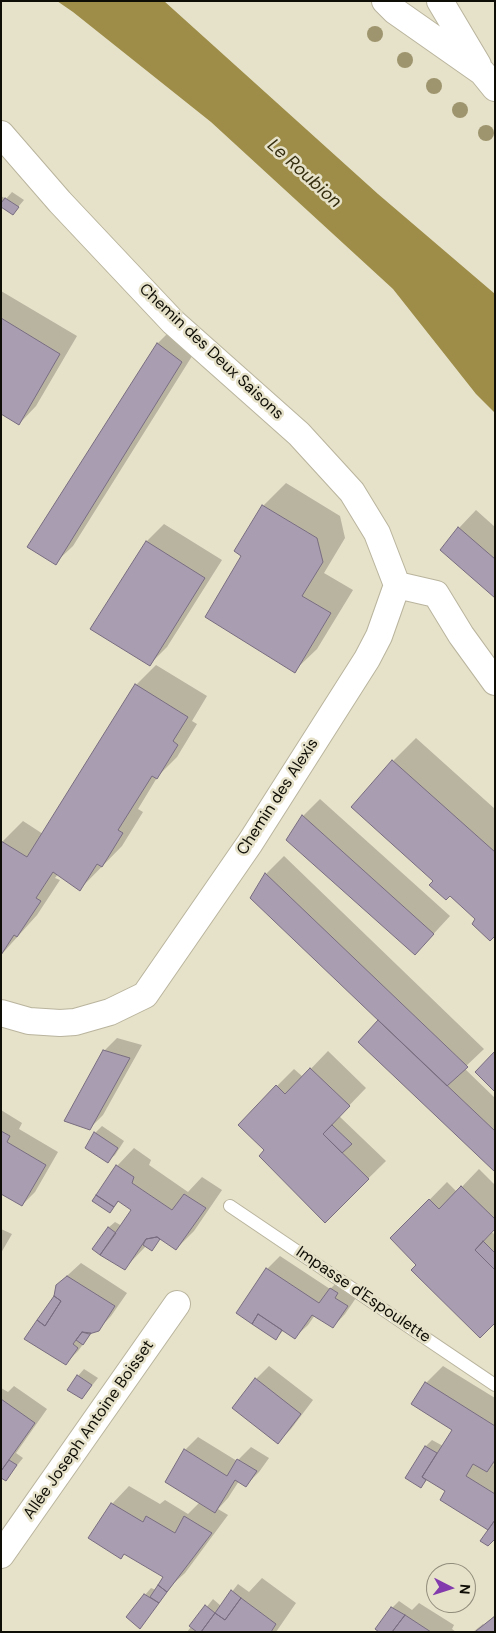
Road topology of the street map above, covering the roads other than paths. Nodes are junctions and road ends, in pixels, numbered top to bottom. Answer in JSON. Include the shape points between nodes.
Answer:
{"nodes":[{"id":1,"x":384,"y":1,"type":"edge"},
{"id":2,"x":440,"y":1,"type":"edge"},
{"id":3,"x":488,"y":80,"type":"edge"},
{"id":4,"x":1,"y":134,"type":"edge"},
{"id":5,"x":397,"y":586,"type":"junction"},
{"id":6,"x":495,"y":682,"type":"edge"},
{"id":7,"x":4,"y":1020,"type":"edge"},
{"id":8,"x":230,"y":1206,"type":"dead end"},
{"id":9,"x":176,"y":1304,"type":"dead end"},
{"id":10,"x":495,"y":1384,"type":"edge"},
{"id":11,"x":1,"y":1555,"type":"edge"}],
"edges":[{"from":1,"to":3,"type":"street"},
{"from":2,"to":3,"type":"street"},
{"from":4,"to":5,"type":"street","name":"Chemin des Deux Saisons","via":[[173,322],[299,434],[352,492],[377,533]]},
{"from":5,"to":6,"type":"street","via":[[436,594]]},
{"from":5,"to":7,"type":"street","name":"Chemin des Alexis","via":[[380,636],[367,659],[250,843],[146,995],[110,1012],[75,1022]]},
{"from":8,"to":10,"type":"lane","name":"Impasse d'Espoulette"},
{"from":9,"to":11,"type":"street","name":"Allée Joseph Antoine Boisset"}]}
